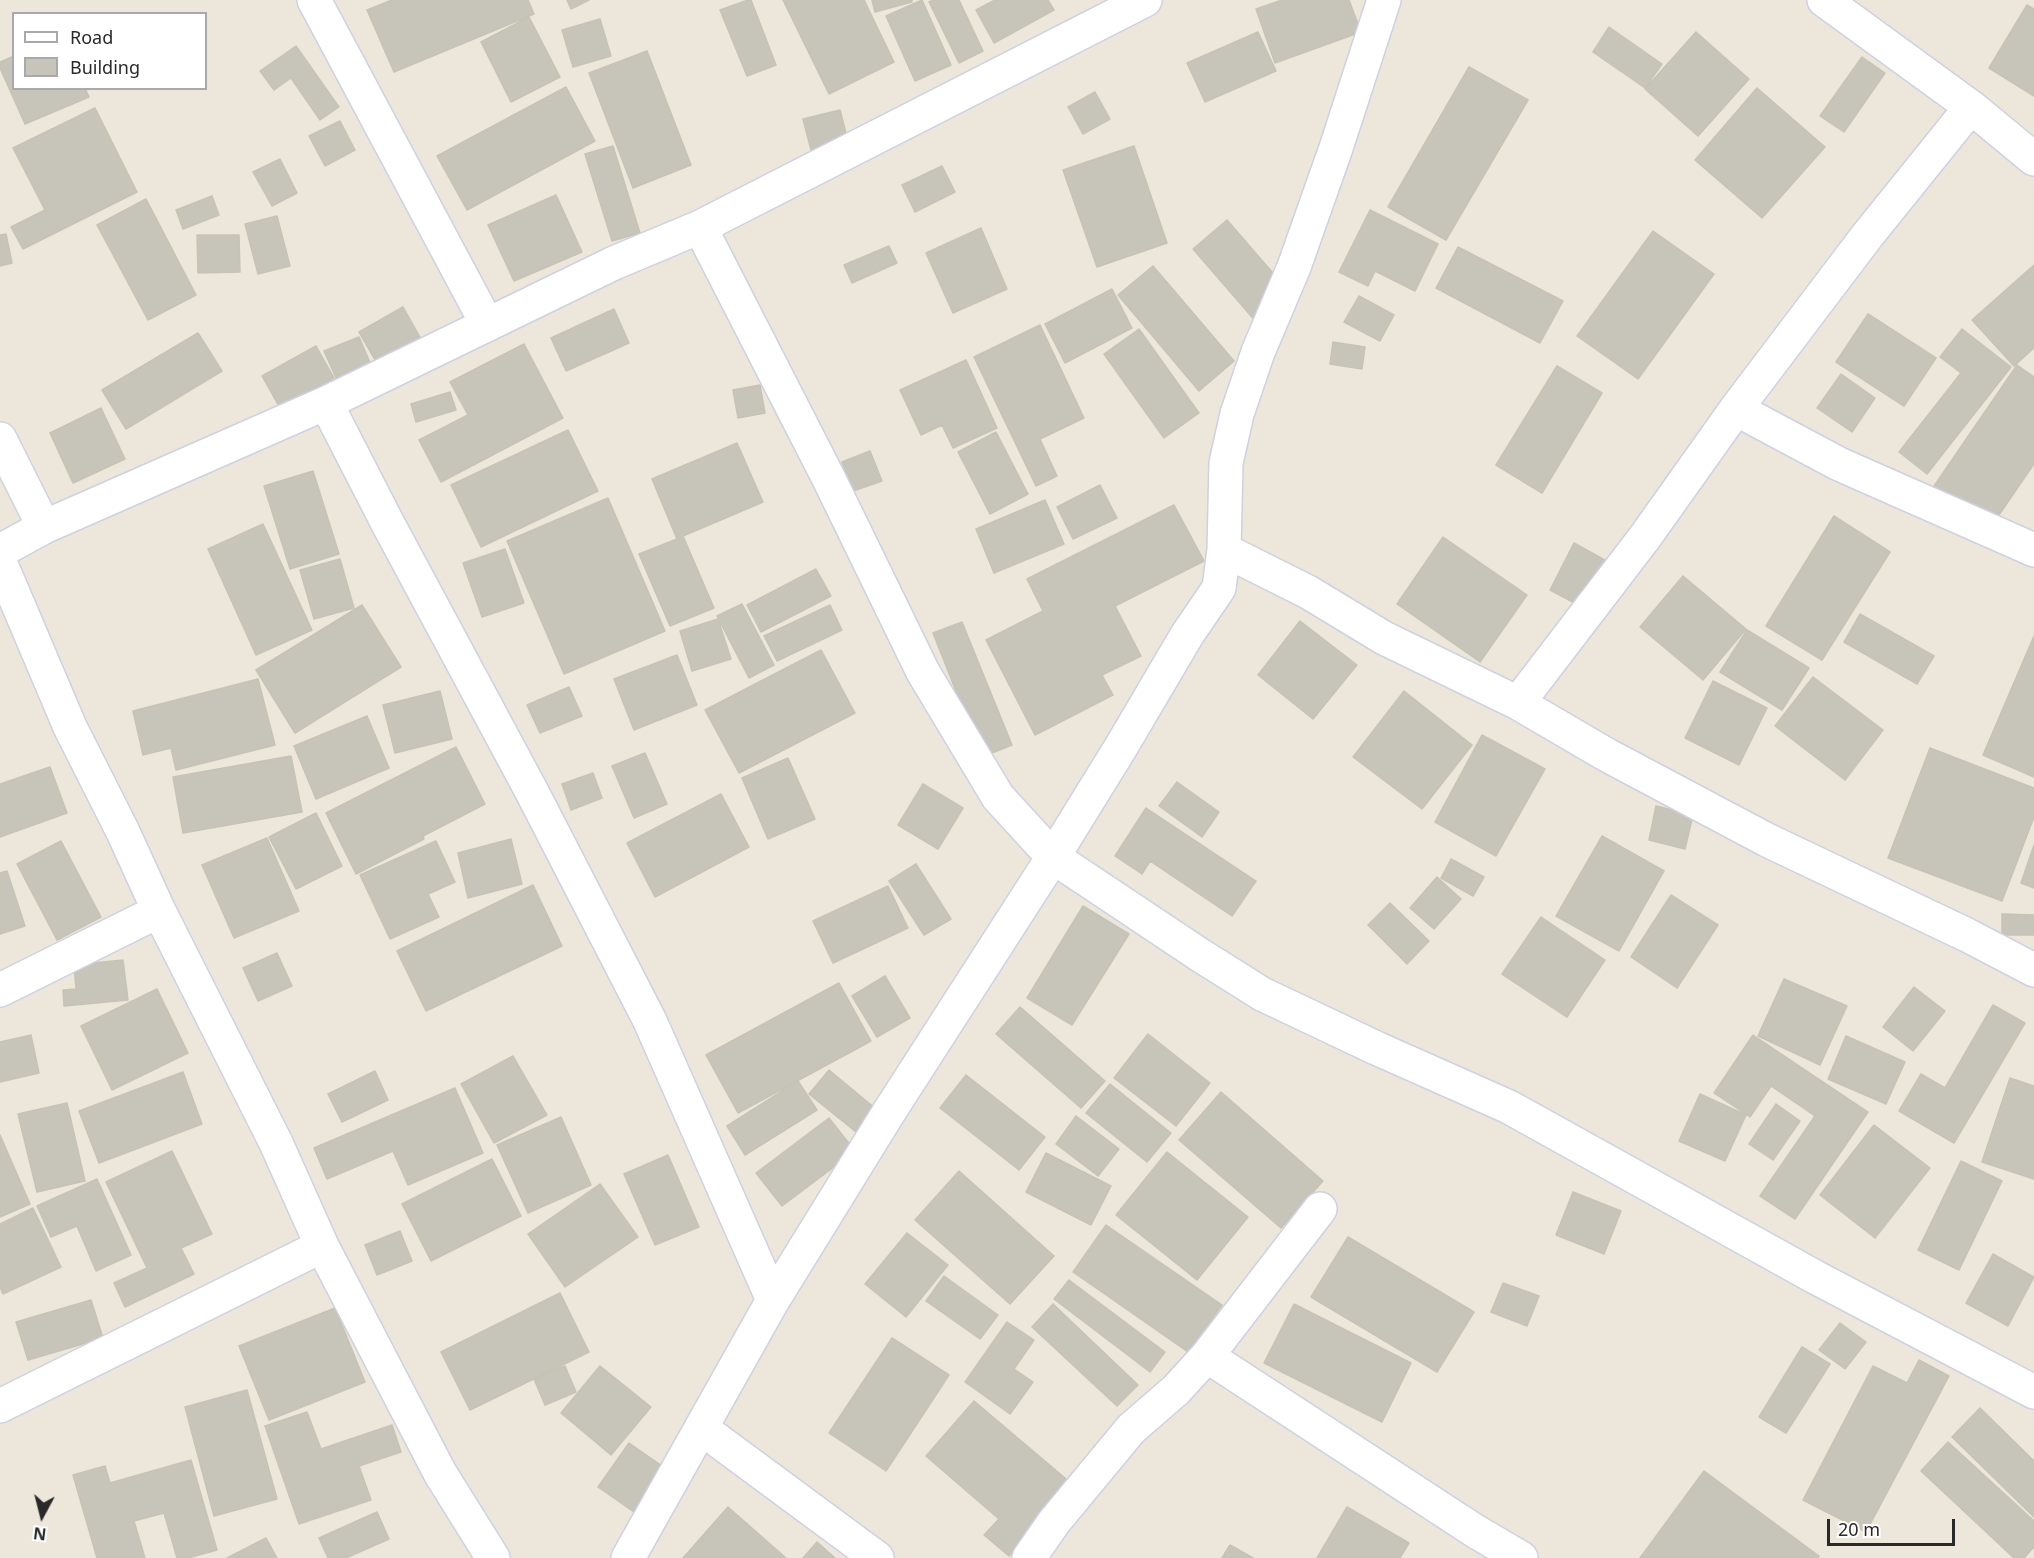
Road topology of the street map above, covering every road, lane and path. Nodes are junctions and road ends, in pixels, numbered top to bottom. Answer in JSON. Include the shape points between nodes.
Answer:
{"nodes":[{"id":1,"x":314,"y":0,"type":"edge"},
{"id":2,"x":1145,"y":0,"type":"edge"},
{"id":3,"x":1384,"y":0,"type":"edge"},
{"id":4,"x":1824,"y":0,"type":"edge"},
{"id":5,"x":1971,"y":107,"type":"junction"},
{"id":6,"x":2034,"y":159,"type":"edge"},
{"id":7,"x":700,"y":227,"type":"junction"},
{"id":8,"x":487,"y":324,"type":"junction"},
{"id":9,"x":326,"y":404,"type":"junction"},
{"id":10,"x":1736,"y":409,"type":"junction"},
{"id":11,"x":0,"y":439,"type":"edge"},
{"id":12,"x":44,"y":527,"type":"junction"},
{"id":13,"x":0,"y":550,"type":"edge"},
{"id":14,"x":1224,"y":550,"type":"junction"},
{"id":15,"x":2034,"y":550,"type":"edge"},
{"id":16,"x":0,"y":562,"type":"edge"},
{"id":17,"x":1518,"y":703,"type":"junction"},
{"id":18,"x":1053,"y":856,"type":"junction"},
{"id":19,"x":159,"y":911,"type":"junction"},
{"id":20,"x":2034,"y":970,"type":"edge"},
{"id":21,"x":0,"y":990,"type":"edge"},
{"id":22,"x":1320,"y":1209,"type":"dead end"},
{"id":23,"x":322,"y":1246,"type":"junction"},
{"id":24,"x":773,"y":1300,"type":"junction"},
{"id":25,"x":1207,"y":1356,"type":"junction"},
{"id":26,"x":2034,"y":1392,"type":"edge"},
{"id":27,"x":0,"y":1406,"type":"edge"},
{"id":28,"x":701,"y":1428,"type":"junction"},
{"id":29,"x":494,"y":1558,"type":"edge"},
{"id":30,"x":628,"y":1558,"type":"edge"},
{"id":31,"x":877,"y":1558,"type":"edge"},
{"id":32,"x":1029,"y":1558,"type":"edge"},
{"id":33,"x":1521,"y":1558,"type":"edge"}],
"edges":[{"from":1,"to":8,"type":"street"},
{"from":2,"to":7,"type":"street"},
{"from":3,"to":14,"type":"street","via":[[1294,267],[1237,414],[1226,463]]},
{"from":4,"to":5,"type":"street"},
{"from":5,"to":6,"type":"street"},
{"from":5,"to":10,"type":"street"},
{"from":7,"to":8,"type":"street","via":[[614,262]]},
{"from":7,"to":18,"type":"street","via":[[923,672],[998,797]]},
{"from":8,"to":9,"type":"street"},
{"from":9,"to":12,"type":"street"},
{"from":9,"to":24,"type":"street","via":[[650,1021]]},
{"from":10,"to":15,"type":"street","via":[[1839,464]]},
{"from":10,"to":17,"type":"street","via":[[1645,537]]},
{"from":11,"to":12,"type":"street"},
{"from":12,"to":13,"type":"street"},
{"from":14,"to":17,"type":"street","via":[[1308,592],[1384,638]]},
{"from":14,"to":18,"type":"street","via":[[1220,588],[1187,635]]},
{"from":16,"to":19,"type":"street","via":[[70,727]]},
{"from":17,"to":20,"type":"street","via":[[1767,840]]},
{"from":18,"to":24,"type":"street"},
{"from":18,"to":26,"type":"street","via":[[1262,994],[1509,1107],[1815,1277]]},
{"from":19,"to":21,"type":"street"},
{"from":19,"to":23,"type":"street","via":[[276,1143]]},
{"from":22,"to":25,"type":"street"},
{"from":23,"to":27,"type":"street"},
{"from":23,"to":29,"type":"street","via":[[440,1473]]},
{"from":24,"to":28,"type":"street"},
{"from":25,"to":32,"type":"street","via":[[1176,1390],[1131,1429]]},
{"from":25,"to":33,"type":"street"},
{"from":28,"to":30,"type":"street"},
{"from":28,"to":31,"type":"street"}]}
